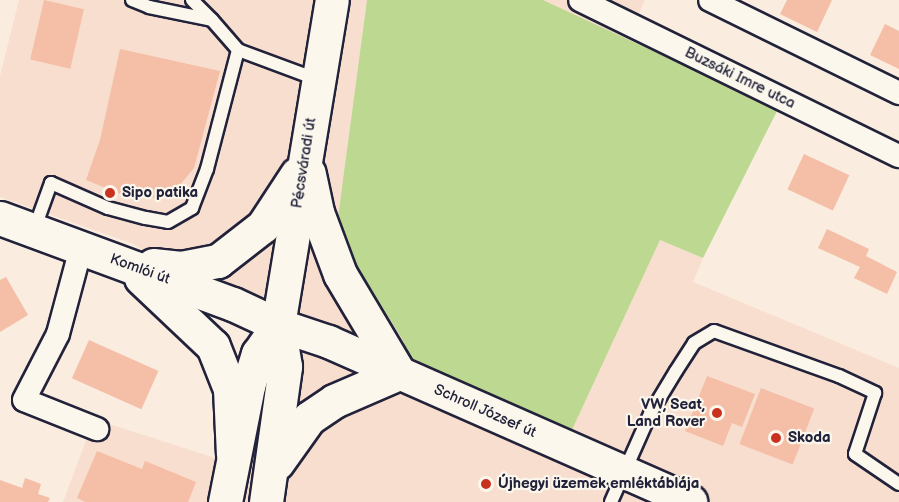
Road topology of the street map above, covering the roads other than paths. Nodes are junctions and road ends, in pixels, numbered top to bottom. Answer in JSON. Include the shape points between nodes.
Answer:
{"nodes":[{"id":1,"x":132,"y":0,"type":"edge"},
{"id":2,"x":192,"y":0,"type":"edge"},
{"id":3,"x":332,"y":0,"type":"edge"},
{"id":4,"x":580,"y":0,"type":"edge"},
{"id":5,"x":710,"y":0,"type":"edge"},
{"id":6,"x":212,"y":20,"type":"junction"},
{"id":7,"x":238,"y":50,"type":"junction"},
{"id":8,"x":317,"y":79,"type":"junction"},
{"id":9,"x":899,"y":93,"type":"edge"},
{"id":10,"x":899,"y":156,"type":"edge"},
{"id":11,"x":306,"y":160,"type":"junction"},
{"id":12,"x":0,"y":218,"type":"edge"},
{"id":13,"x":33,"y":231,"type":"junction"},
{"id":14,"x":81,"y":248,"type":"junction"},
{"id":15,"x":122,"y":261,"type":"junction"},
{"id":16,"x":278,"y":325,"type":"junction"},
{"id":17,"x":399,"y":373,"type":"junction"},
{"id":18,"x":97,"y":429,"type":"dead end"},
{"id":19,"x":233,"y":454,"type":"junction"},
{"id":20,"x":623,"y":470,"type":"junction"},
{"id":21,"x":899,"y":484,"type":"edge"},
{"id":22,"x":269,"y":487,"type":"edge"},
{"id":23,"x":225,"y":502,"type":"edge"},
{"id":24,"x":611,"y":502,"type":"edge"},
{"id":25,"x":691,"y":502,"type":"edge"}],
"edges":[{"from":1,"to":6,"type":"lane"},
{"from":2,"to":6,"type":"lane"},
{"from":3,"to":8,"type":"main road","name":"Pécsváradi út"},
{"from":4,"to":10,"type":"street","name":"Buzsáki Imre utca"},
{"from":5,"to":9,"type":"street"},
{"from":6,"to":7,"type":"lane"},
{"from":7,"to":8,"type":"lane"},
{"from":7,"to":13,"type":"lane","via":[[192,208],[168,222],[108,208],[51,183]]},
{"from":8,"to":11,"type":"main road","name":"Pécsváradi út"},
{"from":11,"to":15,"type":"main road","via":[[263,226],[218,261],[181,268]]},
{"from":11,"to":16,"type":"main road","name":"Pécsváradi út"},
{"from":11,"to":17,"type":"main road","via":[[317,212],[340,274]]},
{"from":12,"to":13,"type":"main road","name":"Komlói út"},
{"from":13,"to":14,"type":"main road","name":"Komlói út"},
{"from":14,"to":15,"type":"main road","name":"Komlói út"},
{"from":14,"to":18,"type":"street","via":[[58,334],[24,400]]},
{"from":15,"to":16,"type":"main road","name":"Komlói út"},
{"from":15,"to":19,"type":"main road","via":[[213,346],[230,389]]},
{"from":16,"to":17,"type":"main road","name":"Schroll József út","via":[[329,342]]},
{"from":16,"to":19,"type":"main road","via":[[258,354]]},
{"from":16,"to":22,"type":"main road","via":[[285,366]]},
{"from":17,"to":20,"type":"main road","name":"Schroll József út"},
{"from":17,"to":22,"type":"main road","via":[[334,401],[309,418],[288,443]]},
{"from":19,"to":23,"type":"main road"},
{"from":20,"to":21,"type":"lane","via":[[650,414],[694,343],[714,331],[875,393],[855,454]]},
{"from":20,"to":24,"type":"lane"},
{"from":20,"to":25,"type":"main road","name":"Schroll József út"}]}
